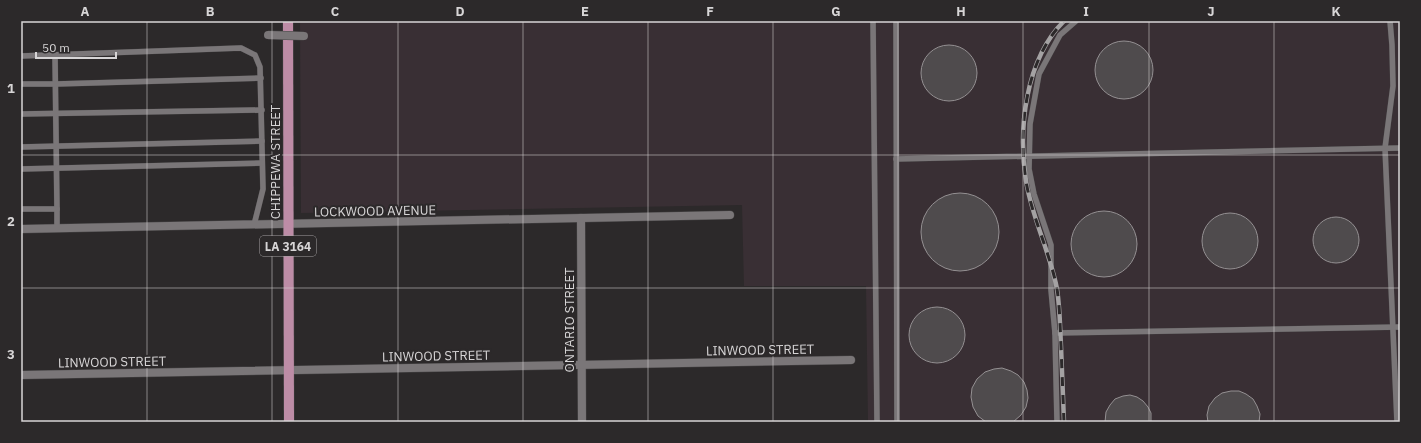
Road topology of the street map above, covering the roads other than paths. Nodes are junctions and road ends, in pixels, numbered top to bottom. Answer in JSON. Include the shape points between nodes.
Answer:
{"nodes":[{"id":1,"x":288,"y":21,"type":"edge"},
{"id":2,"x":873,"y":21,"type":"edge"},
{"id":3,"x":896,"y":21,"type":"edge"},
{"id":4,"x":1076,"y":21,"type":"edge"},
{"id":5,"x":1390,"y":21,"type":"edge"},
{"id":6,"x":268,"y":35,"type":"dead end"},
{"id":7,"x":304,"y":36,"type":"dead end"},
{"id":8,"x":21,"y":56,"type":"edge"},
{"id":9,"x":55,"y":56,"type":"junction"},
{"id":10,"x":261,"y":78,"type":"junction"},
{"id":11,"x":21,"y":84,"type":"edge"},
{"id":12,"x":56,"y":84,"type":"junction"},
{"id":13,"x":262,"y":110,"type":"junction"},
{"id":14,"x":21,"y":114,"type":"edge"},
{"id":15,"x":56,"y":114,"type":"junction"},
{"id":16,"x":262,"y":141,"type":"junction"},
{"id":17,"x":57,"y":145,"type":"junction"},
{"id":18,"x":21,"y":147,"type":"edge"},
{"id":19,"x":1385,"y":148,"type":"junction"},
{"id":20,"x":1400,"y":148,"type":"edge"},
{"id":21,"x":1029,"y":156,"type":"junction"},
{"id":22,"x":896,"y":159,"type":"junction"},
{"id":23,"x":262,"y":164,"type":"junction"},
{"id":24,"x":21,"y":169,"type":"edge"},
{"id":25,"x":56,"y":169,"type":"junction"},
{"id":26,"x":21,"y":209,"type":"edge"},
{"id":27,"x":57,"y":209,"type":"junction"},
{"id":28,"x":730,"y":215,"type":"dead end"},
{"id":29,"x":581,"y":218,"type":"junction"},
{"id":30,"x":254,"y":225,"type":"junction"},
{"id":31,"x":288,"y":225,"type":"junction"},
{"id":32,"x":21,"y":229,"type":"edge"},
{"id":33,"x":57,"y":229,"type":"junction"},
{"id":34,"x":1397,"y":327,"type":"edge"},
{"id":35,"x":1055,"y":333,"type":"junction"},
{"id":36,"x":851,"y":360,"type":"dead end"},
{"id":37,"x":581,"y":366,"type":"junction"},
{"id":38,"x":289,"y":371,"type":"junction"},
{"id":39,"x":21,"y":376,"type":"edge"},
{"id":40,"x":289,"y":422,"type":"edge"},
{"id":41,"x":582,"y":422,"type":"edge"},
{"id":42,"x":877,"y":422,"type":"edge"},
{"id":43,"x":897,"y":422,"type":"edge"},
{"id":44,"x":1057,"y":422,"type":"edge"},
{"id":45,"x":1397,"y":422,"type":"edge"}],
"edges":[{"from":1,"to":31,"type":"main road","name":"CHIPPEWA STREET","number":"LA 3164"},
{"from":2,"to":42,"type":"lane"},
{"from":3,"to":22,"type":"lane"},
{"from":4,"to":21,"type":"lane","via":[[1060,35],[1039,74],[1030,124]]},
{"from":5,"to":19,"type":"lane","via":[[1393,86]]},
{"from":6,"to":7,"type":"street","bridge":true},
{"from":8,"to":9,"type":"lane"},
{"from":9,"to":10,"type":"lane","via":[[241,48],[255,55],[260,66]]},
{"from":9,"to":12,"type":"lane"},
{"from":10,"to":12,"type":"lane"},
{"from":10,"to":13,"type":"lane"},
{"from":11,"to":12,"type":"lane"},
{"from":12,"to":15,"type":"lane"},
{"from":13,"to":15,"type":"lane"},
{"from":13,"to":16,"type":"lane"},
{"from":14,"to":15,"type":"lane"},
{"from":15,"to":17,"type":"lane"},
{"from":16,"to":17,"type":"lane"},
{"from":16,"to":23,"type":"lane"},
{"from":17,"to":18,"type":"lane"},
{"from":17,"to":25,"type":"lane"},
{"from":19,"to":20,"type":"lane"},
{"from":19,"to":21,"type":"lane"},
{"from":19,"to":34,"type":"lane"},
{"from":21,"to":22,"type":"lane"},
{"from":21,"to":35,"type":"lane","via":[[1034,194],[1051,244],[1051,290]]},
{"from":22,"to":43,"type":"lane"},
{"from":23,"to":25,"type":"lane"},
{"from":23,"to":30,"type":"lane","via":[[263,189]]},
{"from":24,"to":25,"type":"lane"},
{"from":25,"to":27,"type":"lane"},
{"from":26,"to":27,"type":"lane"},
{"from":27,"to":33,"type":"lane"},
{"from":28,"to":29,"type":"street","name":"LOCKWOOD AVENUE"},
{"from":29,"to":31,"type":"street","name":"LOCKWOOD AVENUE"},
{"from":29,"to":37,"type":"street","name":"ONTARIO STREET"},
{"from":30,"to":31,"type":"street","name":"LOCKWOOD AVENUE"},
{"from":30,"to":33,"type":"street","name":"LOCKWOOD AVENUE"},
{"from":31,"to":38,"type":"main road","name":"CHIPPEWA STREET","number":"LA 3164"},
{"from":32,"to":33,"type":"street","name":"LOCKWOOD AVENUE"},
{"from":34,"to":35,"type":"lane"},
{"from":34,"to":45,"type":"lane"},
{"from":35,"to":44,"type":"lane"},
{"from":36,"to":37,"type":"street","name":"LINWOOD STREET"},
{"from":37,"to":38,"type":"street","name":"LINWOOD STREET"},
{"from":37,"to":41,"type":"street","name":"ONTARIO STREET"},
{"from":38,"to":39,"type":"street","name":"LINWOOD STREET"},
{"from":38,"to":40,"type":"main road","name":"CHIPPEWA STREET","number":"LA 3164"}]}
